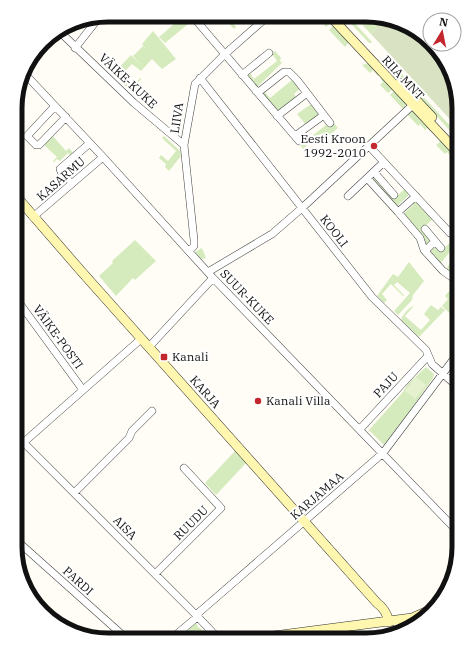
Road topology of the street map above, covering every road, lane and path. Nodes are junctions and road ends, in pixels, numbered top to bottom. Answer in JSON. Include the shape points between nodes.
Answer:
{"nodes":[{"id":1,"x":197,"y":22,"type":"edge"},
{"id":2,"x":261,"y":22,"type":"edge"},
{"id":3,"x":336,"y":22,"type":"edge"},
{"id":4,"x":343,"y":22,"type":"edge"},
{"id":5,"x":94,"y":23,"type":"edge"},
{"id":6,"x":63,"y":35,"type":"edge"},
{"id":7,"x":75,"y":48,"type":"junction"},
{"id":8,"x":225,"y":54,"type":"junction"},
{"id":9,"x":269,"y":54,"type":"dead end"},
{"id":10,"x":242,"y":74,"type":"junction"},
{"id":11,"x":28,"y":77,"type":"edge"},
{"id":12,"x":200,"y":78,"type":"junction"},
{"id":13,"x":256,"y":91,"type":"junction"},
{"id":14,"x":307,"y":93,"type":"junction"},
{"id":15,"x":414,"y":103,"type":"junction"},
{"id":16,"x":55,"y":106,"type":"junction"},
{"id":17,"x":324,"y":115,"type":"junction"},
{"id":18,"x":277,"y":116,"type":"junction"},
{"id":19,"x":66,"y":117,"type":"junction"},
{"id":20,"x":330,"y":123,"type":"dead end"},
{"id":21,"x":90,"y":143,"type":"junction"},
{"id":22,"x":452,"y":144,"type":"edge"},
{"id":23,"x":184,"y":145,"type":"junction"},
{"id":24,"x":369,"y":146,"type":"junction"},
{"id":25,"x":103,"y":157,"type":"junction"},
{"id":26,"x":384,"y":162,"type":"junction"},
{"id":27,"x":374,"y":172,"type":"junction"},
{"id":28,"x":367,"y":178,"type":"junction"},
{"id":29,"x":68,"y":179,"type":"dead end"},
{"id":30,"x":394,"y":195,"type":"dead end"},
{"id":31,"x":348,"y":196,"type":"dead end"},
{"id":32,"x":416,"y":196,"type":"junction"},
{"id":33,"x":22,"y":203,"type":"edge"},
{"id":34,"x":302,"y":208,"type":"junction"},
{"id":35,"x":398,"y":212,"type":"junction"},
{"id":36,"x":33,"y":217,"type":"junction"},
{"id":37,"x":425,"y":229,"type":"dead end"},
{"id":38,"x":452,"y":234,"type":"edge"},
{"id":39,"x":436,"y":241,"type":"junction"},
{"id":40,"x":441,"y":248,"type":"dead end"},
{"id":41,"x":189,"y":251,"type":"junction"},
{"id":42,"x":424,"y":251,"type":"junction"},
{"id":43,"x":210,"y":275,"type":"junction"},
{"id":44,"x":452,"y":277,"type":"edge"},
{"id":45,"x":22,"y":305,"type":"edge"},
{"id":46,"x":141,"y":339,"type":"junction"},
{"id":47,"x":149,"y":347,"type":"junction"},
{"id":48,"x":428,"y":356,"type":"junction"},
{"id":49,"x":452,"y":361,"type":"edge"},
{"id":50,"x":442,"y":373,"type":"junction"},
{"id":51,"x":452,"y":382,"type":"edge"},
{"id":52,"x":83,"y":390,"type":"junction"},
{"id":53,"x":152,"y":411,"type":"dead end"},
{"id":54,"x":360,"y":430,"type":"junction"},
{"id":55,"x":24,"y":442,"type":"joint"},
{"id":56,"x":383,"y":453,"type":"junction"},
{"id":57,"x":184,"y":468,"type":"dead end"},
{"id":58,"x":74,"y":493,"type":"junction"},
{"id":59,"x":305,"y":521,"type":"junction"},
{"id":60,"x":452,"y":526,"type":"edge"},
{"id":61,"x":22,"y":545,"type":"edge"},
{"id":62,"x":155,"y":574,"type":"junction"},
{"id":63,"x":196,"y":615,"type":"junction"},
{"id":64,"x":416,"y":617,"type":"edge"},
{"id":65,"x":389,"y":622,"type":"junction"},
{"id":66,"x":394,"y":628,"type":"edge"},
{"id":67,"x":120,"y":633,"type":"edge"},
{"id":68,"x":178,"y":633,"type":"edge"},
{"id":69,"x":213,"y":633,"type":"edge"},
{"id":70,"x":300,"y":633,"type":"edge"}],
"edges":[{"from":1,"to":8,"type":"street"},
{"from":2,"to":8,"type":"street","name":"LIIVA"},
{"from":3,"to":15,"type":"street","name":"RIIA MNT"},
{"from":4,"to":15,"type":"street","name":"RIIA MNT"},
{"from":5,"to":7,"type":"street"},
{"from":6,"to":7,"type":"street","name":"VÄIKE-KUKE"},
{"from":7,"to":23,"type":"street","name":"VÄIKE-KUKE"},
{"from":8,"to":10,"type":"street"},
{"from":8,"to":12,"type":"street","name":"LIIVA"},
{"from":9,"to":10,"type":"street"},
{"from":10,"to":13,"type":"street"},
{"from":11,"to":16,"type":"street","name":"SUUR-KUKE"},
{"from":12,"to":23,"type":"street","name":"LIIVA","via":[[193,91]]},
{"from":12,"to":34,"type":"street","name":"KOOLI"},
{"from":13,"to":14,"type":"street","via":[[260,91],[284,72],[289,72]]},
{"from":13,"to":18,"type":"street"},
{"from":14,"to":17,"type":"street"},
{"from":14,"to":18,"type":"street"},
{"from":15,"to":22,"type":"street","name":"RIIA MNT"},
{"from":15,"to":24,"type":"street"},
{"from":16,"to":19,"type":"street","name":"SUUR-KUKE"},
{"from":16,"to":19,"type":"street","via":[[27,134],[31,140],[39,145]]},
{"from":17,"to":18,"type":"street","via":[[297,139]]},
{"from":17,"to":20,"type":"street"},
{"from":19,"to":21,"type":"street","name":"SUUR-KUKE"},
{"from":21,"to":25,"type":"street","name":"SUUR-KUKE"},
{"from":21,"to":29,"type":"street","via":[[60,169]]},
{"from":23,"to":41,"type":"street","name":"LIIVA","via":[[194,240],[194,246]]},
{"from":24,"to":26,"type":"street"},
{"from":24,"to":34,"type":"street"},
{"from":25,"to":36,"type":"street","name":"KASARMU"},
{"from":25,"to":41,"type":"street","name":"SUUR-KUKE"},
{"from":26,"to":27,"type":"street"},
{"from":26,"to":32,"type":"street"},
{"from":27,"to":28,"type":"street"},
{"from":27,"to":30,"type":"street"},
{"from":28,"to":31,"type":"street"},
{"from":28,"to":35,"type":"street"},
{"from":32,"to":35,"type":"street"},
{"from":32,"to":38,"type":"street"},
{"from":33,"to":36,"type":"street","name":"KARJA"},
{"from":34,"to":43,"type":"street","via":[[272,234]]},
{"from":34,"to":48,"type":"street","name":"KOOLI","via":[[372,297],[426,350]]},
{"from":35,"to":42,"type":"street","via":[[420,238]]},
{"from":36,"to":46,"type":"street","name":"KARJA"},
{"from":37,"to":39,"type":"street"},
{"from":39,"to":40,"type":"street"},
{"from":39,"to":42,"type":"street"},
{"from":41,"to":43,"type":"street","name":"SUUR-KUKE"},
{"from":42,"to":44,"type":"street"},
{"from":43,"to":47,"type":"street"},
{"from":43,"to":54,"type":"street","name":"SUUR-KUKE"},
{"from":45,"to":52,"type":"street","name":"VÄIKE-POSTI"},
{"from":46,"to":47,"type":"street","name":"KARJA"},
{"from":46,"to":52,"type":"street"},
{"from":47,"to":59,"type":"street","name":"KARJA"},
{"from":48,"to":50,"type":"street","name":"KOOLI"},
{"from":48,"to":54,"type":"street","name":"PAJU"},
{"from":49,"to":50,"type":"street","name":"KARJAMAA"},
{"from":50,"to":51,"type":"street","name":"KOOLI"},
{"from":50,"to":56,"type":"street","name":"KARJAMAA"},
{"from":52,"to":55,"type":"street"},
{"from":53,"to":58,"type":"street"},
{"from":54,"to":56,"type":"street","name":"SUUR-KUKE"},
{"from":55,"to":58,"type":"street","name":"AISA"},
{"from":56,"to":59,"type":"street","name":"KARJAMAA"},
{"from":56,"to":60,"type":"street","name":"SUUR-KUKE"},
{"from":57,"to":62,"type":"street","name":"RUUDU","via":[[221,508]]},
{"from":58,"to":62,"type":"street","name":"AISA"},
{"from":59,"to":63,"type":"street","name":"KARJAMAA"},
{"from":59,"to":65,"type":"street","name":"KARJA","via":[[377,603]]},
{"from":61,"to":67,"type":"street","name":"PARDI"},
{"from":62,"to":63,"type":"street","name":"AISA"},
{"from":63,"to":68,"type":"street","name":"KARJAMAA","via":[[195,619]]},
{"from":63,"to":69,"type":"street","name":"AISA"},
{"from":64,"to":65,"type":"street"},
{"from":65,"to":66,"type":"street"},
{"from":65,"to":70,"type":"street"}]}
